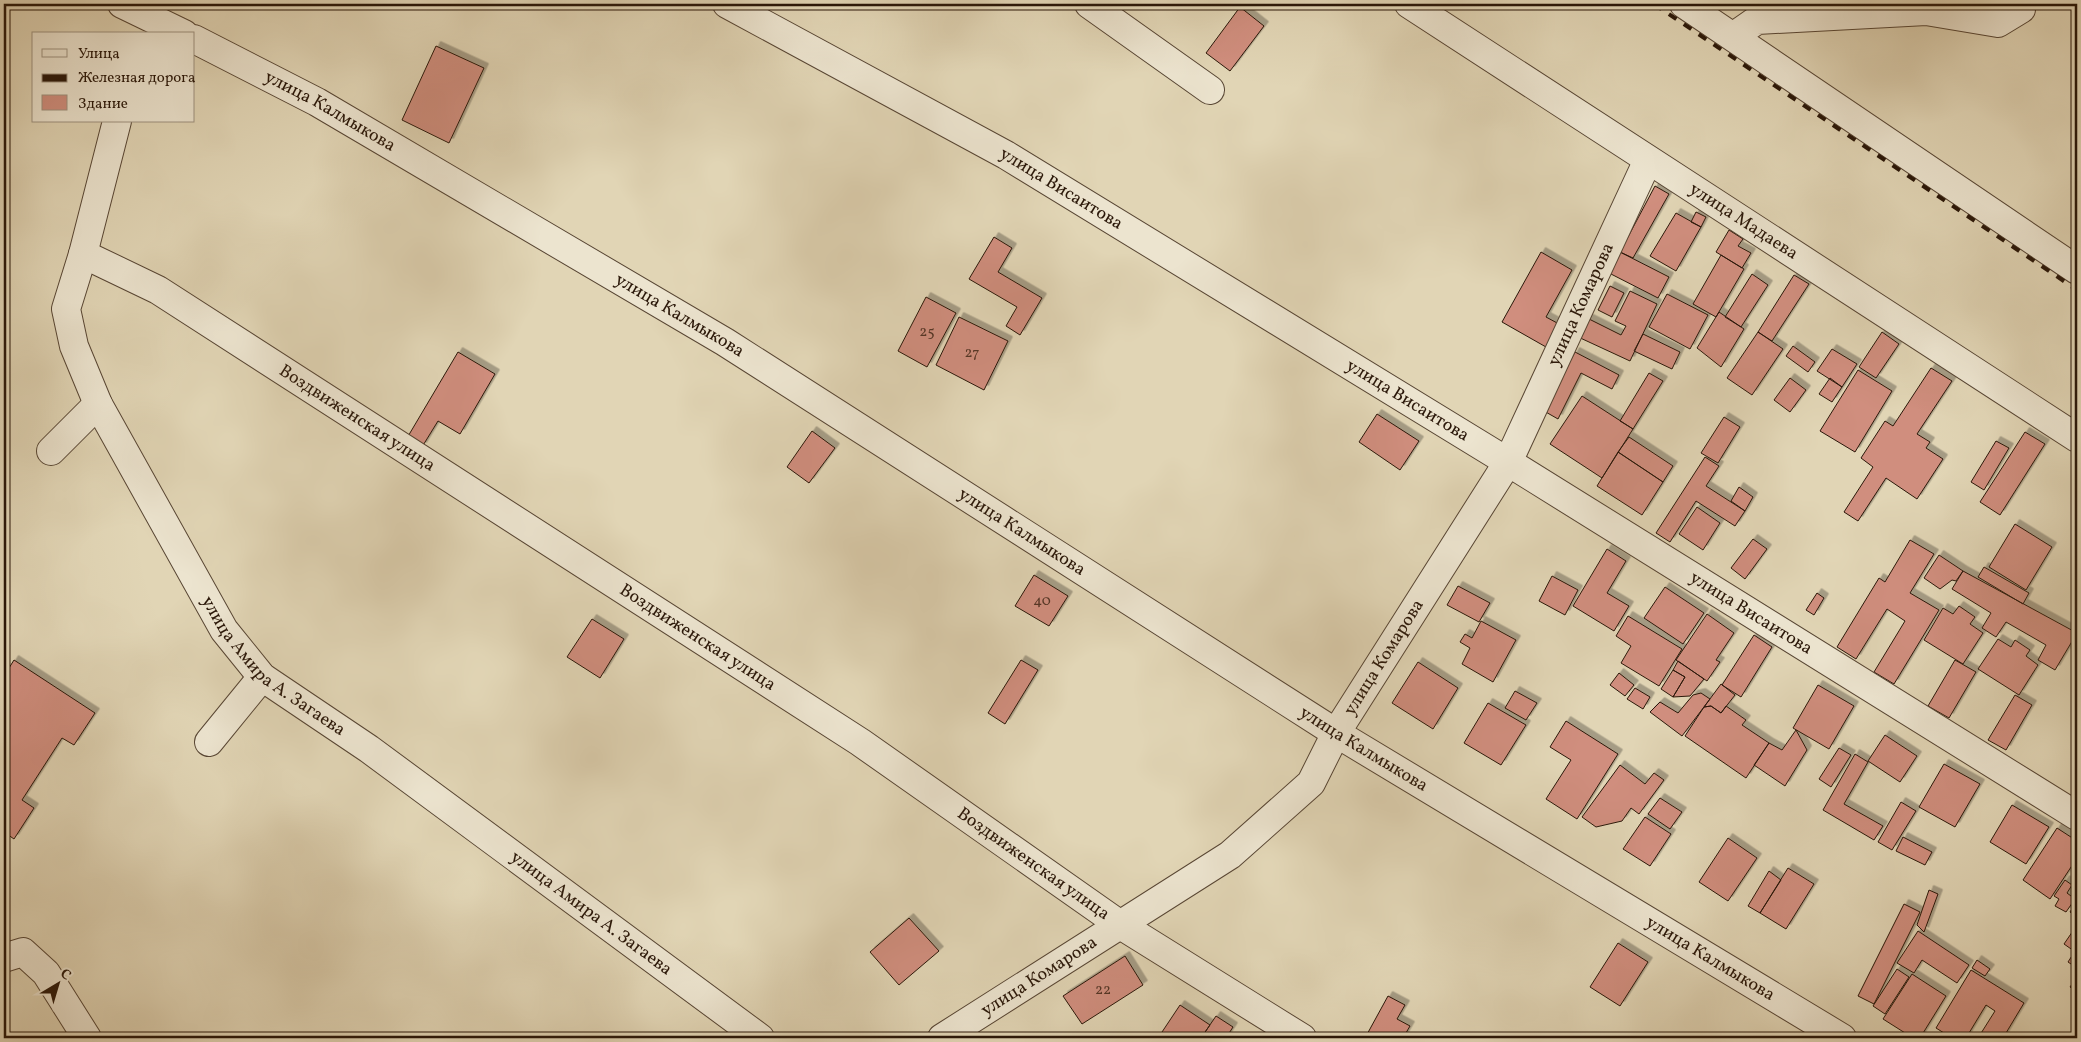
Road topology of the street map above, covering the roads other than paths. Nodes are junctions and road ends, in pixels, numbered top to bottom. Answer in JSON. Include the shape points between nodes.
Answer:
{"nodes":[{"id":1,"x":727,"y":4,"type":"edge"},
{"id":2,"x":1089,"y":4,"type":"edge"},
{"id":3,"x":1409,"y":4,"type":"edge"},
{"id":4,"x":1684,"y":4,"type":"edge"},
{"id":5,"x":2021,"y":4,"type":"edge"},
{"id":6,"x":141,"y":14,"type":"edge"},
{"id":7,"x":180,"y":32,"type":"edge"},
{"id":8,"x":1734,"y":36,"type":"junction"},
{"id":9,"x":195,"y":40,"type":"edge"},
{"id":10,"x":1210,"y":90,"type":"dead end"},
{"id":11,"x":117,"y":122,"type":"edge"},
{"id":12,"x":1648,"y":160,"type":"junction"},
{"id":13,"x":82,"y":254,"type":"junction"},
{"id":14,"x":2077,"y":270,"type":"edge"},
{"id":15,"x":98,"y":404,"type":"junction"},
{"id":16,"x":2077,"y":438,"type":"edge"},
{"id":17,"x":51,"y":451,"type":"dead end"},
{"id":18,"x":1508,"y":462,"type":"junction"},
{"id":19,"x":262,"y":677,"type":"junction"},
{"id":20,"x":1336,"y":733,"type":"junction"},
{"id":21,"x":209,"y":742,"type":"dead end"},
{"id":22,"x":2077,"y":816,"type":"edge"},
{"id":23,"x":1119,"y":924,"type":"junction"},
{"id":24,"x":4,"y":958,"type":"edge"},
{"id":25,"x":87,"y":1038,"type":"edge"},
{"id":26,"x":760,"y":1038,"type":"edge"},
{"id":27,"x":942,"y":1038,"type":"edge"},
{"id":28,"x":1302,"y":1038,"type":"edge"},
{"id":29,"x":1842,"y":1038,"type":"edge"}],
"edges":[{"from":1,"to":18,"type":"street","name":"улица Висаитова","via":[[1006,155]]},
{"from":2,"to":10,"type":"street"},
{"from":3,"to":12,"type":"street","name":"улица Мадаева"},
{"from":4,"to":8,"type":"street"},
{"from":5,"to":8,"type":"street","via":[[2021,9],[1998,23],[1926,11],[1757,20]]},
{"from":6,"to":7,"type":"street"},
{"from":8,"to":14,"type":"street"},
{"from":9,"to":20,"type":"street","name":"улица Калмыкова","via":[[317,102],[725,342]]},
{"from":11,"to":13,"type":"street","name":"улица Амира А. Загаева"},
{"from":12,"to":16,"type":"street","name":"улица Мадаева"},
{"from":12,"to":18,"type":"street","name":"улица Комарова"},
{"from":13,"to":15,"type":"street","name":"улица Амира А. Загаева","via":[[66,310],[74,346]]},
{"from":13,"to":23,"type":"street","name":"Воздвиженская улица","via":[[158,290],[843,731]]},
{"from":15,"to":17,"type":"street"},
{"from":15,"to":19,"type":"street","name":"улица Амира А. Загаева","via":[[224,630]]},
{"from":18,"to":20,"type":"street","name":"улица Комарова"},
{"from":18,"to":22,"type":"street","name":"улица Висаитова"},
{"from":19,"to":21,"type":"street"},
{"from":19,"to":26,"type":"street","name":"улица Амира А. Загаева","via":[[369,749]]},
{"from":20,"to":23,"type":"street","name":"улица Комарова","via":[[1310,783],[1237,848]]},
{"from":20,"to":29,"type":"street","name":"улица Калмыкова"},
{"from":23,"to":27,"type":"street","name":"улица Комарова"},
{"from":23,"to":28,"type":"street","name":"Воздвиженская улица"},
{"from":24,"to":25,"type":"street","via":[[23,952],[46,974]]}]}
